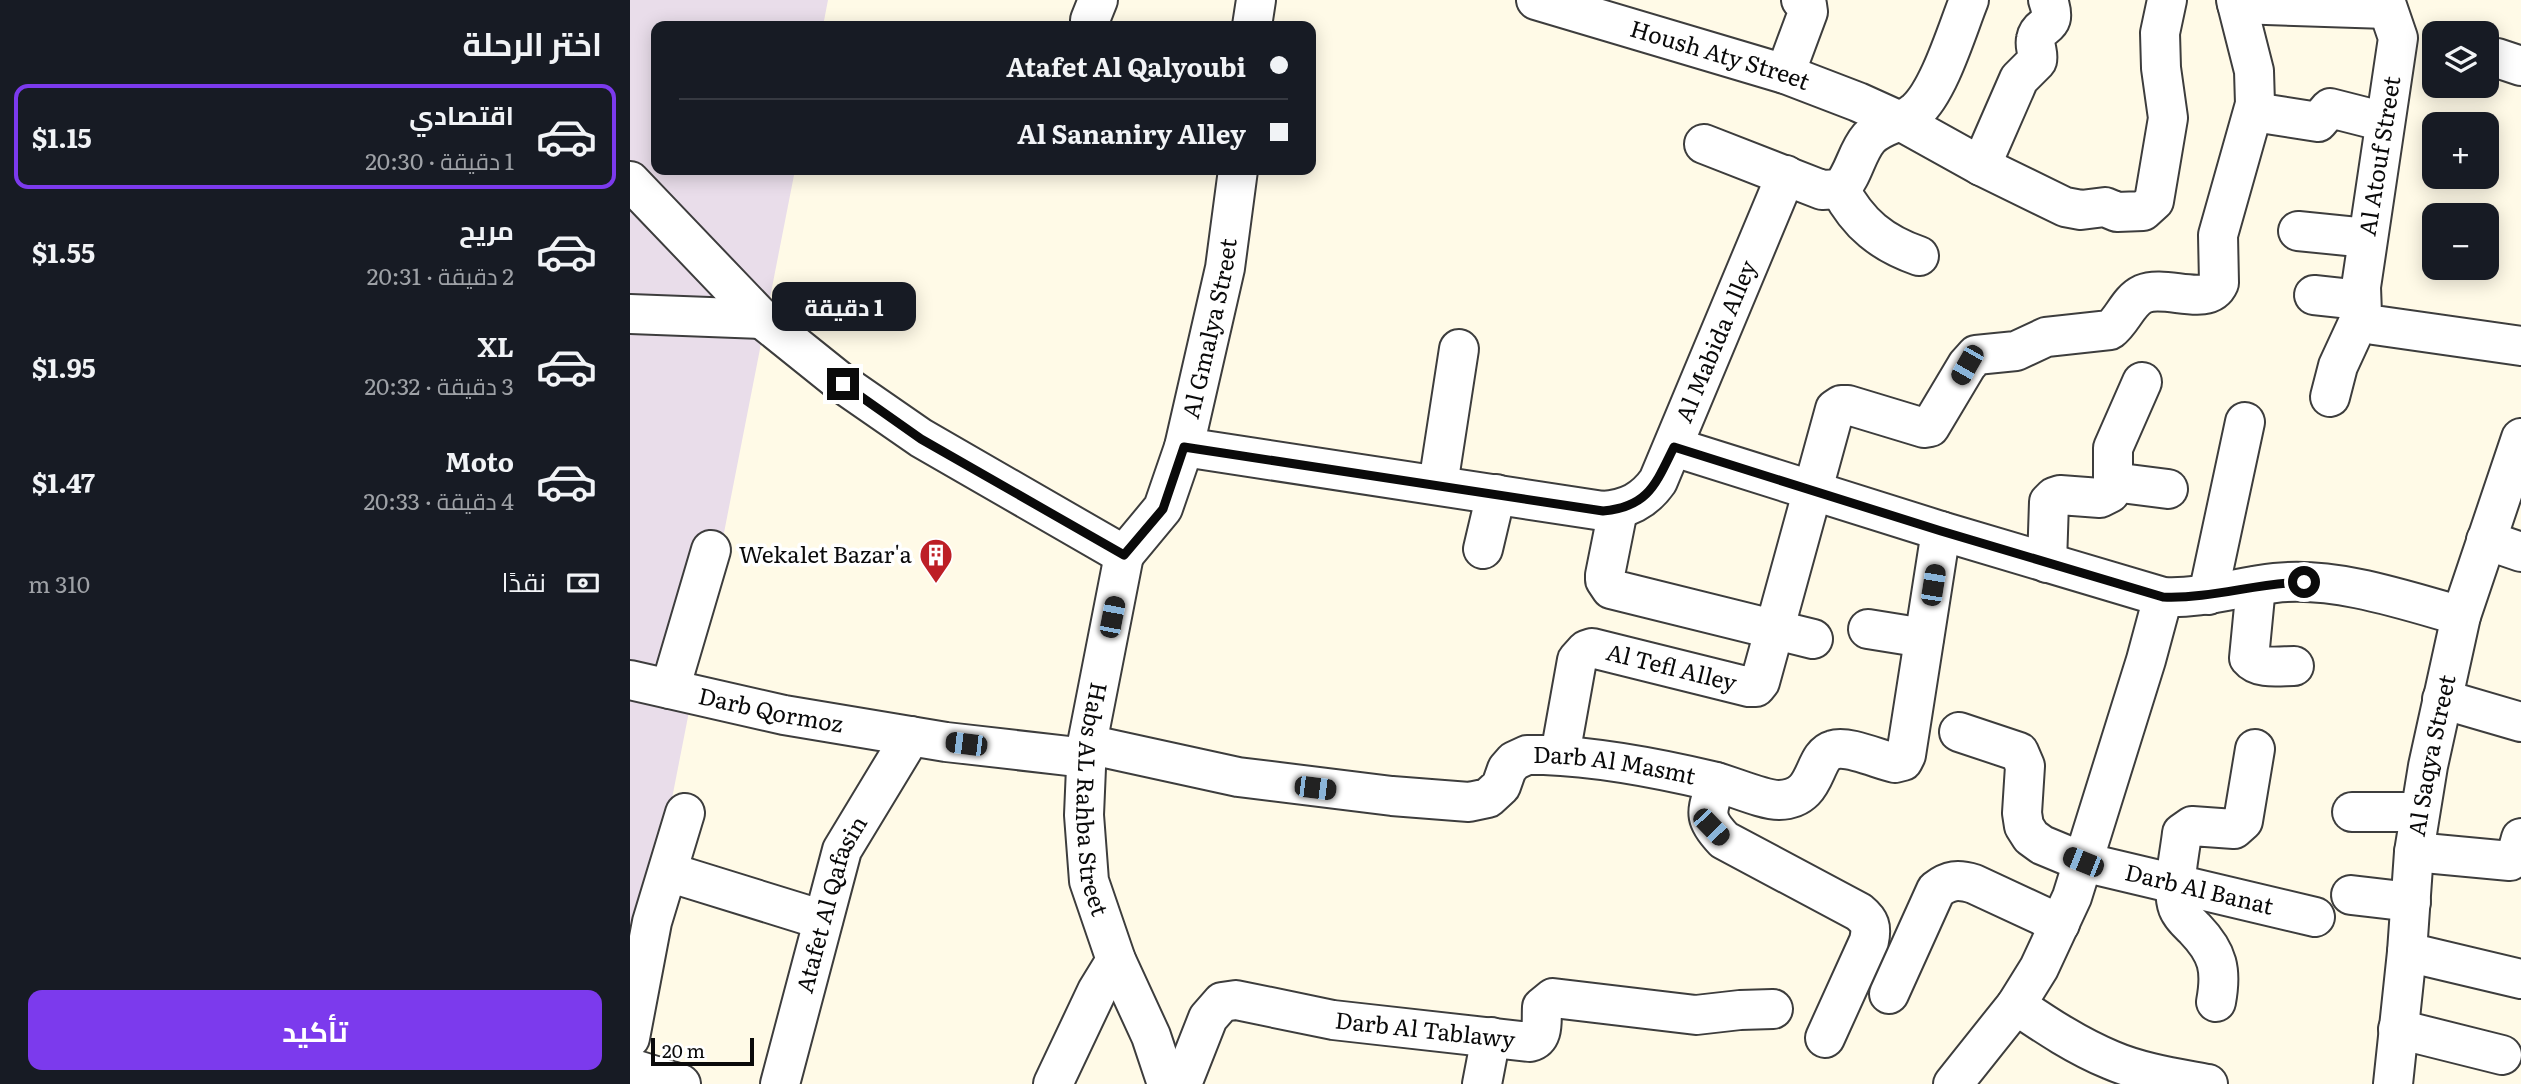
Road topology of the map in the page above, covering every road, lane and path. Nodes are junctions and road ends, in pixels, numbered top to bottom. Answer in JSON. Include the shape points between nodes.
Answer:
{"nodes":[{"id":1,"x":1801,"y":0,"type":"edge"},
{"id":2,"x":1969,"y":0,"type":"edge"},
{"id":3,"x":2048,"y":0,"type":"edge"},
{"id":4,"x":2167,"y":0,"type":"edge"},
{"id":5,"x":1548,"y":2,"type":"edge"},
{"id":6,"x":2237,"y":2,"type":"edge"},
{"id":7,"x":2386,"y":4,"type":"edge"},
{"id":8,"x":1634,"y":15,"type":"edge"},
{"id":9,"x":1785,"y":74,"type":"junction"},
{"id":10,"x":2254,"y":112,"type":"junction"},
{"id":11,"x":1900,"y":121,"type":"junction"},
{"id":12,"x":2385,"y":122,"type":"junction"},
{"id":13,"x":1704,"y":144,"type":"dead end"},
{"id":14,"x":1981,"y":166,"type":"junction"},
{"id":15,"x":1237,"y":175,"type":"edge"},
{"id":16,"x":1786,"y":175,"type":"junction"},
{"id":17,"x":630,"y":181,"type":"edge"},
{"id":18,"x":1840,"y":189,"type":"junction"},
{"id":19,"x":2298,"y":231,"type":"dead end"},
{"id":20,"x":2367,"y":238,"type":"junction"},
{"id":21,"x":1919,"y":256,"type":"dead end"},
{"id":22,"x":2314,"y":295,"type":"dead end"},
{"id":23,"x":2361,"y":307,"type":"junction"},
{"id":24,"x":630,"y":314,"type":"edge"},
{"id":25,"x":762,"y":319,"type":"junction"},
{"id":26,"x":2521,"y":346,"type":"edge"},
{"id":27,"x":1459,"y":349,"type":"dead end"},
{"id":28,"x":2143,"y":382,"type":"dead end"},
{"id":29,"x":2330,"y":397,"type":"dead end"},
{"id":30,"x":2245,"y":422,"type":"dead end"},
{"id":31,"x":2521,"y":438,"type":"edge"},
{"id":32,"x":1184,"y":447,"type":"junction"},
{"id":33,"x":1674,"y":447,"type":"junction"},
{"id":34,"x":2113,"y":482,"type":"junction"},
{"id":35,"x":1438,"y":485,"type":"junction"},
{"id":36,"x":2168,"y":489,"type":"dead end"},
{"id":37,"x":1812,"y":490,"type":"junction"},
{"id":38,"x":2512,"y":492,"type":"edge"},
{"id":39,"x":1496,"y":494,"type":"junction"},
{"id":40,"x":1618,"y":510,"type":"junction"},
{"id":41,"x":1941,"y":531,"type":"junction"},
{"id":42,"x":2504,"y":546,"type":"edge"},
{"id":43,"x":711,"y":550,"type":"dead end"},
{"id":44,"x":1483,"y":550,"type":"dead end"},
{"id":45,"x":1124,"y":555,"type":"junction"},
{"id":46,"x":2048,"y":563,"type":"junction"},
{"id":47,"x":2256,"y":586,"type":"junction"},
{"id":48,"x":2208,"y":595,"type":"junction"},
{"id":49,"x":2163,"y":597,"type":"junction"},
{"id":50,"x":2461,"y":616,"type":"junction"},
{"id":51,"x":1868,"y":629,"type":"dead end"},
{"id":52,"x":1775,"y":630,"type":"junction"},
{"id":53,"x":1924,"y":638,"type":"junction"},
{"id":54,"x":1813,"y":639,"type":"dead end"},
{"id":55,"x":2294,"y":666,"type":"dead end"},
{"id":56,"x":630,"y":680,"type":"edge"},
{"id":57,"x":670,"y":690,"type":"junction"},
{"id":58,"x":2442,"y":699,"type":"junction"},
{"id":59,"x":2521,"y":722,"type":"edge"},
{"id":60,"x":1959,"y":732,"type":"dead end"},
{"id":61,"x":911,"y":736,"type":"junction"},
{"id":62,"x":2255,"y":749,"type":"dead end"},
{"id":63,"x":1087,"y":751,"type":"junction"},
{"id":64,"x":1560,"y":755,"type":"junction"},
{"id":65,"x":1716,"y":782,"type":"junction"},
{"id":66,"x":2352,"y":812,"type":"dead end"},
{"id":67,"x":2420,"y":812,"type":"junction"},
{"id":68,"x":685,"y":813,"type":"dead end"},
{"id":69,"x":2521,"y":838,"type":"edge"},
{"id":70,"x":2414,"y":852,"type":"junction"},
{"id":71,"x":2083,"y":862,"type":"junction"},
{"id":72,"x":668,"y":872,"type":"junction"},
{"id":73,"x":2176,"y":884,"type":"junction"},
{"id":74,"x":2351,"y":895,"type":"dead end"},
{"id":75,"x":2411,"y":902,"type":"junction"},
{"id":76,"x":2315,"y":917,"type":"dead end"},
{"id":77,"x":823,"y":920,"type":"junction"},
{"id":78,"x":2060,"y":924,"type":"junction"},
{"id":79,"x":2407,"y":952,"type":"junction"},
{"id":80,"x":1116,"y":960,"type":"junction"},
{"id":81,"x":2521,"y":979,"type":"edge"},
{"id":82,"x":1889,"y":994,"type":"dead end"},
{"id":83,"x":2216,"y":1002,"type":"dead end"},
{"id":84,"x":2016,"y":1005,"type":"junction"},
{"id":85,"x":1773,"y":1009,"type":"dead end"},
{"id":86,"x":2398,"y":1029,"type":"junction"},
{"id":87,"x":1492,"y":1037,"type":"junction"},
{"id":88,"x":630,"y":1038,"type":"edge"},
{"id":89,"x":1825,"y":1038,"type":"dead end"},
{"id":90,"x":2502,"y":1055,"type":"dead end"},
{"id":91,"x":780,"y":1084,"type":"edge"},
{"id":92,"x":1053,"y":1084,"type":"edge"},
{"id":93,"x":1167,"y":1084,"type":"edge"},
{"id":94,"x":1182,"y":1084,"type":"edge"},
{"id":95,"x":1482,"y":1084,"type":"edge"},
{"id":96,"x":1953,"y":1084,"type":"edge"},
{"id":97,"x":2207,"y":1084,"type":"edge"},
{"id":98,"x":2393,"y":1084,"type":"edge"}],
"edges":[{"from":1,"to":9,"type":"street","via":[[1808,12]]},
{"from":2,"to":11,"type":"street","via":[[1929,94],[1915,112]]},
{"from":3,"to":14,"type":"street","via":[[2050,24],[2038,34],[2039,57],[2017,83]]},
{"from":4,"to":14,"type":"street","name":"Housh Aty Street","via":[[2160,33],[2168,118],[2154,201],[2144,211],[2065,207]]},
{"from":5,"to":8,"type":"street","name":"Housh Aty Street"},
{"from":6,"to":7,"type":"street"},
{"from":6,"to":10,"type":"street","via":[[2254,71]]},
{"from":7,"to":12,"type":"street","name":"Al Atouf Street","via":[[2398,38]]},
{"from":8,"to":9,"type":"street","name":"Housh Aty Street"},
{"from":9,"to":11,"type":"street","name":"Housh Aty Street"},
{"from":10,"to":12,"type":"street","via":[[2318,122],[2330,108]]},
{"from":10,"to":37,"type":"street","via":[[2218,235],[2219,283],[2211,293],[2156,290],[2141,295],[2110,330],[2046,337],[2016,351],[1976,355],[1930,427],[1841,405],[1835,410]]},
{"from":11,"to":14,"type":"street","name":"Housh Aty Street"},
{"from":11,"to":18,"type":"street","via":[[1873,134]]},
{"from":12,"to":20,"type":"street","name":"Al Atouf Street"},
{"from":13,"to":16,"type":"street"},
{"from":15,"to":32,"type":"street","name":"Al Gmalya Street","via":[[1225,268]]},
{"from":16,"to":18,"type":"street","via":[[1822,190]]},
{"from":16,"to":33,"type":"street","name":"Al Mabida Alley"},
{"from":17,"to":25,"type":"street"},
{"from":18,"to":21,"type":"street","via":[[1850,208],[1880,239]]},
{"from":19,"to":20,"type":"street"},
{"from":20,"to":23,"type":"street","name":"Al Atouf Street"},
{"from":22,"to":23,"type":"street"},
{"from":23,"to":26,"type":"street","via":[[2374,325]]},
{"from":23,"to":29,"type":"street","name":"Al Atouf Street"},
{"from":24,"to":25,"type":"street"},
{"from":25,"to":45,"type":"street","via":[[921,439]]},
{"from":27,"to":35,"type":"street"},
{"from":28,"to":34,"type":"street","via":[[2113,448]]},
{"from":30,"to":48,"type":"street"},
{"from":31,"to":38,"type":"street","name":"Al Saqya Street"},
{"from":32,"to":35,"type":"street"},
{"from":32,"to":45,"type":"street","name":"Al Gmalya Street","via":[[1163,509]]},
{"from":33,"to":37,"type":"street"},
{"from":33,"to":40,"type":"street","name":"Al Mabida Alley","via":[[1650,491]]},
{"from":34,"to":36,"type":"street"},
{"from":34,"to":46,"type":"street","via":[[2110,493],[2100,498],[2060,495],[2051,499]]},
{"from":35,"to":39,"type":"street"},
{"from":37,"to":41,"type":"street"},
{"from":37,"to":52,"type":"street"},
{"from":38,"to":42,"type":"street","name":"Al Saqya Street"},
{"from":39,"to":40,"type":"street"},
{"from":39,"to":44,"type":"street"},
{"from":40,"to":52,"type":"street","via":[[1605,575],[1611,589]]},
{"from":41,"to":46,"type":"street"},
{"from":41,"to":53,"type":"street","name":"Darb Al Masmt"},
{"from":42,"to":50,"type":"street","name":"Al Saqya Street"},
{"from":43,"to":57,"type":"street"},
{"from":45,"to":63,"type":"street","name":"Habs AL Rahba Street"},
{"from":46,"to":49,"type":"street"},
{"from":47,"to":48,"type":"street"},
{"from":47,"to":50,"type":"street","via":[[2276,582],[2340,586]]},
{"from":47,"to":55,"type":"street","via":[[2249,658],[2260,666]]},
{"from":48,"to":49,"type":"street"},
{"from":49,"to":71,"type":"street"},
{"from":50,"to":58,"type":"street","name":"Al Saqya Street"},
{"from":51,"to":53,"type":"street"},
{"from":52,"to":54,"type":"street"},
{"from":52,"to":64,"type":"street","name":"Al Tefl Alley","via":[[1756,687],[1586,650],[1577,660]]},
{"from":53,"to":65,"type":"street","name":"Darb Al Masmt","via":[[1903,761],[1888,762],[1836,749],[1824,757],[1810,786],[1794,798],[1777,800]]},
{"from":56,"to":57,"type":"street","name":"Darb Qormoz"},
{"from":57,"to":61,"type":"street","name":"Darb Qormoz"},
{"from":58,"to":59,"type":"street"},
{"from":58,"to":67,"type":"street","name":"Al Saqya Street"},
{"from":60,"to":71,"type":"street","name":"Darb Al Banat","via":[[2019,752],[2025,766],[2024,826],[2042,845]]},
{"from":61,"to":63,"type":"street","name":"Darb Qormoz"},
{"from":61,"to":77,"type":"street","name":"Atafet Al Qafasin","via":[[842,850]]},
{"from":62,"to":73,"type":"street","via":[[2244,821],[2234,830],[2192,826],[2185,830]]},
{"from":63,"to":64,"type":"street","name":"Darb Al Masmt","via":[[1302,786],[1469,802],[1489,798],[1514,761],[1527,755]]},
{"from":63,"to":80,"type":"street","name":"Habs AL Rahba Street","via":[[1084,815],[1089,881]]},
{"from":64,"to":65,"type":"street","name":"Darb Al Masmt","via":[[1648,766]]},
{"from":65,"to":89,"type":"street","via":[[1707,815],[1724,840],[1868,919],[1869,941]]},
{"from":66,"to":67,"type":"street"},
{"from":67,"to":70,"type":"street","name":"Al Saqya Street"},
{"from":68,"to":72,"type":"street"},
{"from":69,"to":70,"type":"street","via":[[2510,861]]},
{"from":70,"to":75,"type":"street","name":"Al Saqya Street"},
{"from":71,"to":73,"type":"street","name":"Darb Al Banat"},
{"from":71,"to":78,"type":"street"},
{"from":72,"to":77,"type":"street"},
{"from":72,"to":88,"type":"street","via":[[652,922]]},
{"from":73,"to":76,"type":"street","name":"Darb Al Banat"},
{"from":73,"to":83,"type":"street","via":[[2180,913],[2216,959],[2220,983]]},
{"from":74,"to":75,"type":"street"},
{"from":75,"to":79,"type":"street","name":"Al Saqya Street"},
{"from":77,"to":91,"type":"street","name":"Atafet Al Qafasin"},
{"from":78,"to":82,"type":"street","via":[[1974,884],[1947,882],[1936,890]]},
{"from":78,"to":84,"type":"street"},
{"from":79,"to":81,"type":"street"},
{"from":79,"to":86,"type":"street","name":"Al Saqya Street"},
{"from":80,"to":92,"type":"street"},
{"from":80,"to":93,"type":"street","name":"Habs AL Rahba Street"},
{"from":84,"to":96,"type":"street"},
{"from":84,"to":97,"type":"street","via":[[2067,1039],[2114,1062]]},
{"from":85,"to":87,"type":"street","name":"Darb Al Tablawy","via":[[1696,1015],[1560,998],[1542,1007],[1541,1034],[1536,1041]]},
{"from":86,"to":90,"type":"street"},
{"from":86,"to":98,"type":"street","name":"Al Saqya Street"},
{"from":87,"to":94,"type":"street","name":"Darb Al Tablawy","via":[[1333,1020],[1237,1000],[1222,1002],[1208,1018]]},
{"from":87,"to":95,"type":"street"}]}
